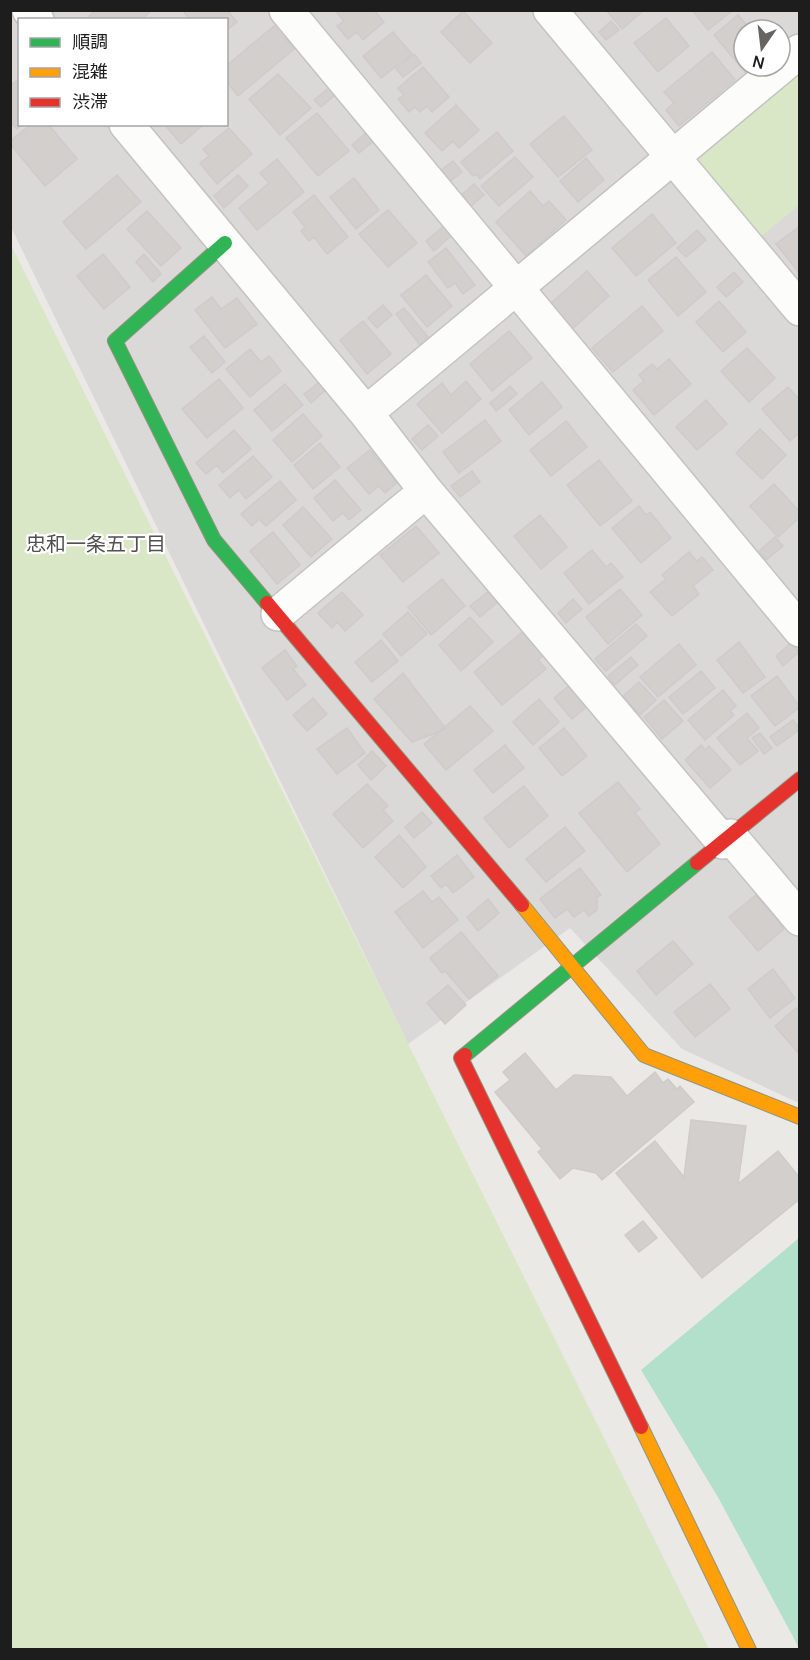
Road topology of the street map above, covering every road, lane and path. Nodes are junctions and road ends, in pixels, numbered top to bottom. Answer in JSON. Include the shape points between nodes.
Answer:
{"nodes":[{"id":1,"x":286,"y":10,"type":"edge"},
{"id":2,"x":550,"y":10,"type":"edge"},
{"id":3,"x":800,"y":51,"type":"edge"},
{"id":4,"x":128,"y":126,"type":"edge"},
{"id":5,"x":671,"y":156,"type":"junction"},
{"id":6,"x":225,"y":243,"type":"junction"},
{"id":7,"x":514,"y":287,"type":"junction"},
{"id":8,"x":800,"y":309,"type":"edge"},
{"id":9,"x":366,"y":413,"type":"junction"},
{"id":10,"x":426,"y":491,"type":"junction"},
{"id":11,"x":278,"y":614,"type":"junction"},
{"id":12,"x":800,"y":630,"type":"edge"},
{"id":13,"x":800,"y":779,"type":"edge"},
{"id":14,"x":727,"y":839,"type":"junction"},
{"id":15,"x":800,"y":919,"type":"edge"},
{"id":16,"x":573,"y":965,"type":"junction"},
{"id":17,"x":800,"y":1117,"type":"edge"},
{"id":18,"x":749,"y":1650,"type":"edge"}],
"edges":[{"from":1,"to":7,"type":"street"},
{"from":2,"to":5,"type":"street"},
{"from":3,"to":5,"type":"street"},
{"from":4,"to":6,"type":"street"},
{"from":5,"to":7,"type":"street"},
{"from":5,"to":8,"type":"street"},
{"from":6,"to":9,"type":"street"},
{"from":6,"to":11,"type":"street","via":[[115,341],[214,540]]},
{"from":7,"to":9,"type":"street"},
{"from":7,"to":12,"type":"street"},
{"from":9,"to":10,"type":"street"},
{"from":10,"to":11,"type":"street"},
{"from":10,"to":14,"type":"street"},
{"from":11,"to":16,"type":"street"},
{"from":13,"to":14,"type":"street"},
{"from":14,"to":15,"type":"street"},
{"from":14,"to":16,"type":"street"},
{"from":16,"to":17,"type":"street","via":[[644,1055]]},
{"from":16,"to":18,"type":"street","via":[[461,1058]]}]}
